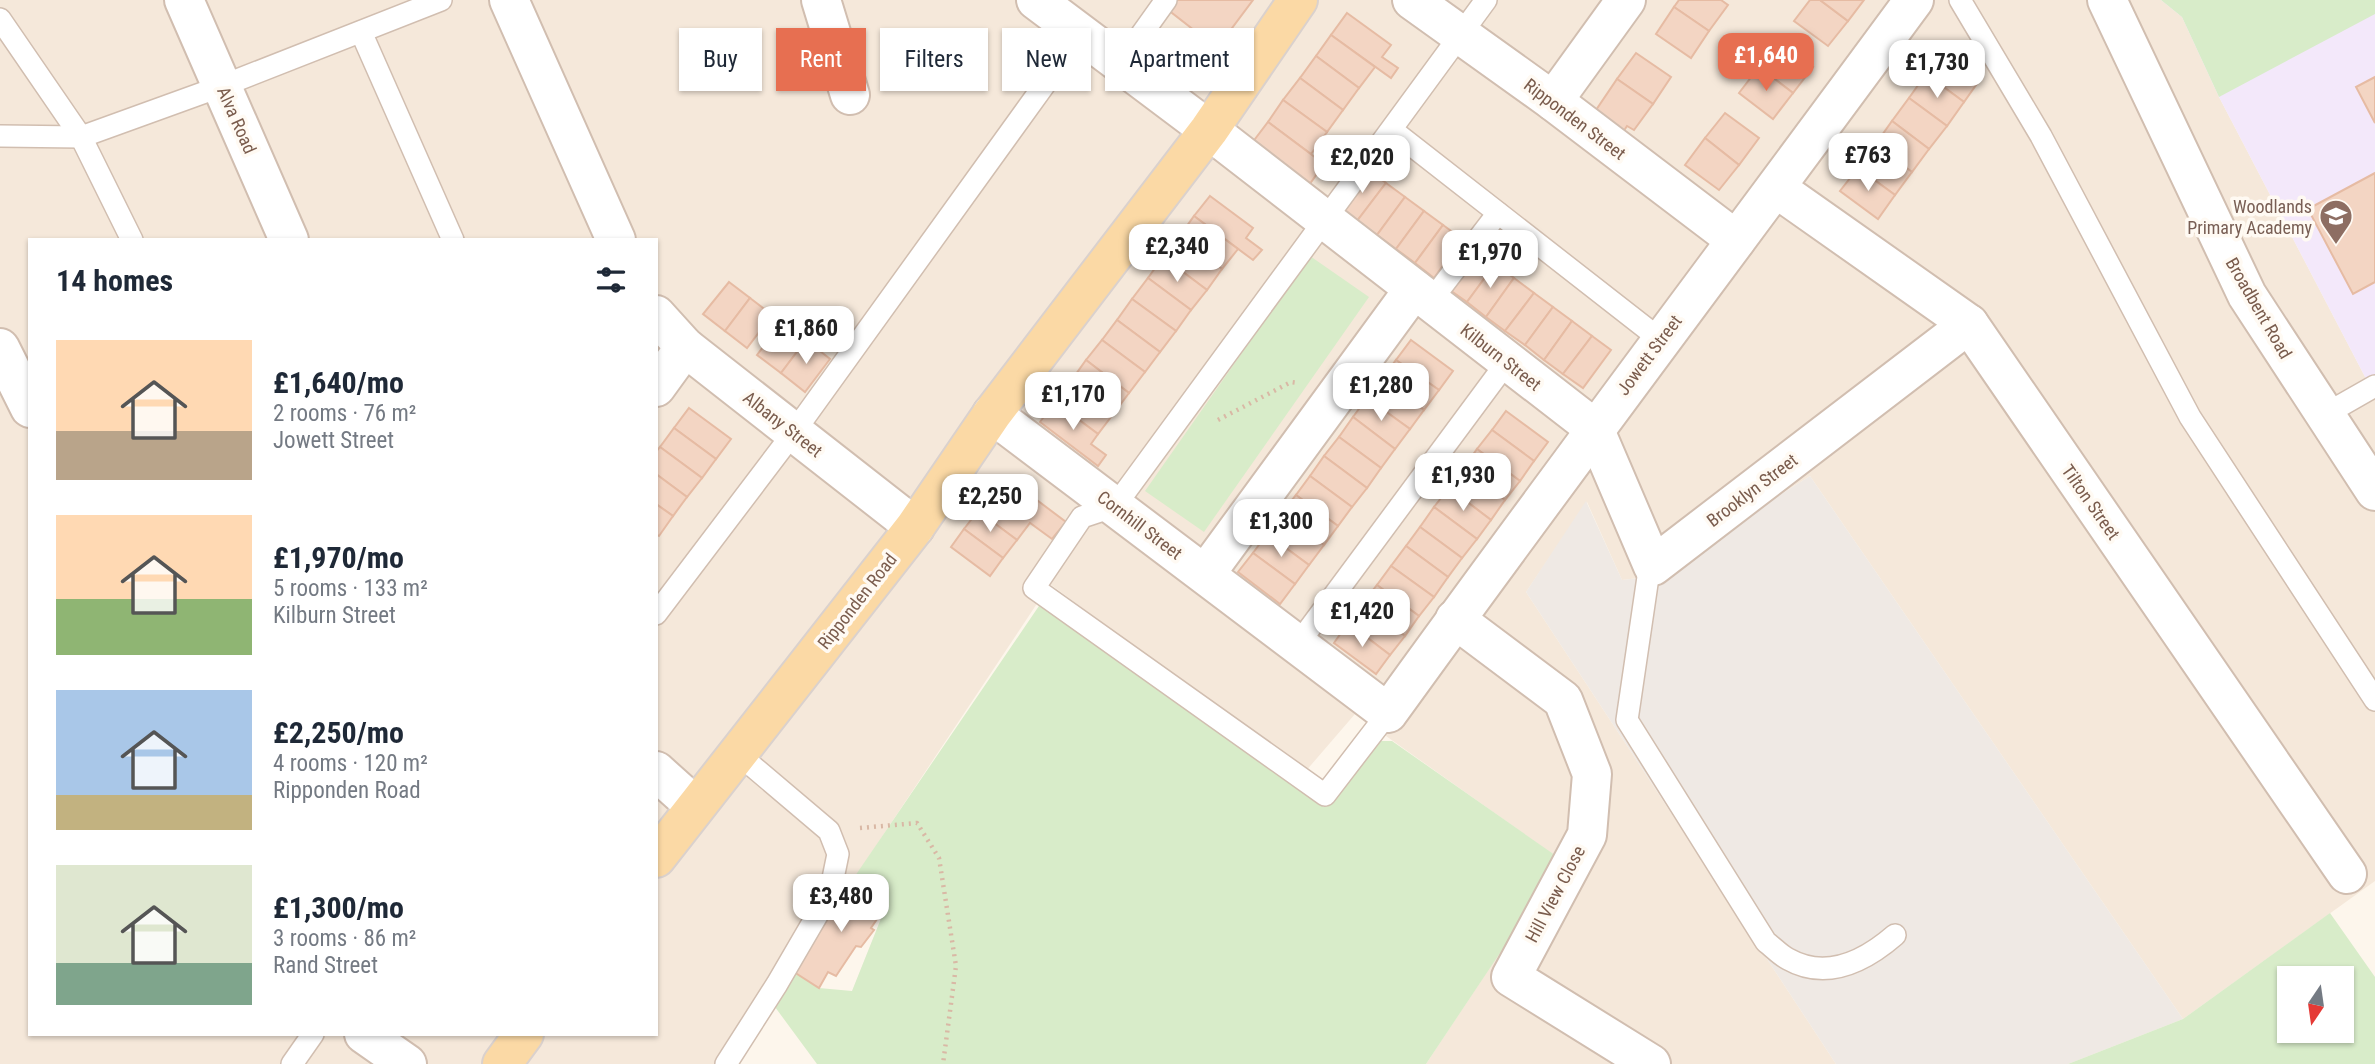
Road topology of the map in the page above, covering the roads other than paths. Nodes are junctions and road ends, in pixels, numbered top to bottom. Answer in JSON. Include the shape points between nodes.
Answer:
{"nodes":[{"id":1,"x":184,"y":0,"type":"edge"},
{"id":2,"x":441,"y":0,"type":"edge"},
{"id":3,"x":509,"y":0,"type":"edge"},
{"id":4,"x":821,"y":0,"type":"edge"},
{"id":5,"x":1036,"y":0,"type":"edge"},
{"id":6,"x":1166,"y":0,"type":"edge"},
{"id":7,"x":1298,"y":0,"type":"edge"},
{"id":8,"x":1412,"y":0,"type":"edge"},
{"id":9,"x":1486,"y":0,"type":"edge"},
{"id":10,"x":1626,"y":0,"type":"edge"},
{"id":11,"x":1914,"y":0,"type":"edge"},
{"id":12,"x":1960,"y":0,"type":"edge"},
{"id":13,"x":2107,"y":0,"type":"edge"},
{"id":14,"x":0,"y":19,"type":"edge"},
{"id":15,"x":1073,"y":28,"type":"edge"},
{"id":16,"x":1146,"y":28,"type":"edge"},
{"id":17,"x":361,"y":32,"type":"junction"},
{"id":18,"x":1461,"y":35,"type":"junction"},
{"id":19,"x":222,"y":86,"type":"junction"},
{"id":20,"x":1040,"y":91,"type":"edge"},
{"id":21,"x":1158,"y":91,"type":"edge"},
{"id":22,"x":850,"y":95,"type":"dead end"},
{"id":23,"x":1553,"y":101,"type":"junction"},
{"id":24,"x":1209,"y":130,"type":"junction"},
{"id":25,"x":1392,"y":130,"type":"junction"},
{"id":26,"x":0,"y":136,"type":"edge"},
{"id":27,"x":81,"y":137,"type":"junction"},
{"id":28,"x":1776,"y":188,"type":"junction"},
{"id":29,"x":1498,"y":213,"type":"junction"},
{"id":30,"x":1325,"y":221,"type":"junction"},
{"id":31,"x":131,"y":238,"type":"edge"},
{"id":32,"x":288,"y":238,"type":"edge"},
{"id":33,"x":452,"y":238,"type":"edge"},
{"id":34,"x":615,"y":238,"type":"edge"},
{"id":35,"x":1736,"y":240,"type":"junction"},
{"id":36,"x":1422,"y":296,"type":"junction"},
{"id":37,"x":658,"y":317,"type":"edge"},
{"id":38,"x":1969,"y":324,"type":"junction"},
{"id":39,"x":1661,"y":340,"type":"junction"},
{"id":40,"x":685,"y":347,"type":"junction"},
{"id":41,"x":0,"y":348,"type":"edge"},
{"id":42,"x":1507,"y":362,"type":"junction"},
{"id":43,"x":658,"y":384,"type":"edge"},
{"id":44,"x":2375,"y":386,"type":"edge"},
{"id":45,"x":28,"y":404,"type":"edge"},
{"id":46,"x":28,"y":414,"type":"edge"},
{"id":47,"x":992,"y":414,"type":"junction"},
{"id":48,"x":2324,"y":415,"type":"junction"},
{"id":49,"x":0,"y":420,"type":"edge"},
{"id":50,"x":1594,"y":428,"type":"junction"},
{"id":51,"x":794,"y":432,"type":"junction"},
{"id":52,"x":2375,"y":491,"type":"edge"},
{"id":53,"x":1115,"y":506,"type":"junction"},
{"id":54,"x":915,"y":527,"type":"junction"},
{"id":55,"x":1653,"y":566,"type":"junction"},
{"id":56,"x":1206,"y":573,"type":"junction"},
{"id":57,"x":658,"y":611,"type":"edge"},
{"id":58,"x":1455,"y":619,"type":"junction"},
{"id":59,"x":1298,"y":644,"type":"junction"},
{"id":60,"x":2375,"y":700,"type":"edge"},
{"id":61,"x":1388,"y":713,"type":"junction"},
{"id":62,"x":737,"y":753,"type":"junction"},
{"id":63,"x":658,"y":773,"type":"edge"},
{"id":64,"x":695,"y":806,"type":"junction"},
{"id":65,"x":658,"y":855,"type":"edge"},
{"id":66,"x":2347,"y":874,"type":"dead end"},
{"id":67,"x":1895,"y":935,"type":"dead end"},
{"id":68,"x":312,"y":1036,"type":"edge"},
{"id":69,"x":367,"y":1036,"type":"edge"},
{"id":70,"x":523,"y":1036,"type":"edge"},
{"id":71,"x":292,"y":1064,"type":"edge"},
{"id":72,"x":407,"y":1064,"type":"edge"},
{"id":73,"x":502,"y":1064,"type":"edge"},
{"id":74,"x":726,"y":1064,"type":"edge"},
{"id":75,"x":1651,"y":1064,"type":"edge"}],
"edges":[{"from":1,"to":19,"type":"street","name":"Alva Road"},
{"from":2,"to":17,"type":"lane"},
{"from":3,"to":34,"type":"street"},
{"from":4,"to":22,"type":"street"},
{"from":5,"to":15,"type":"street","name":"Kilburn Street"},
{"from":6,"to":16,"type":"lane"},
{"from":7,"to":24,"type":"main road","name":"Ripponden Road"},
{"from":8,"to":18,"type":"street","name":"Ripponden Street"},
{"from":9,"to":18,"type":"lane"},
{"from":10,"to":23,"type":"street"},
{"from":11,"to":28,"type":"street","name":"Jowett Street"},
{"from":12,"to":60,"type":"lane","via":[[2041,136],[2190,417]]},
{"from":13,"to":48,"type":"street","name":"Broadbent Road","via":[[2247,295]]},
{"from":14,"to":27,"type":"lane"},
{"from":17,"to":19,"type":"lane"},
{"from":17,"to":33,"type":"lane"},
{"from":18,"to":23,"type":"street","name":"Ripponden Street"},
{"from":18,"to":25,"type":"lane"},
{"from":19,"to":27,"type":"lane"},
{"from":19,"to":32,"type":"street","name":"Alva Road"},
{"from":20,"to":51,"type":"lane"},
{"from":21,"to":24,"type":"street","name":"Kilburn Street"},
{"from":23,"to":35,"type":"street","name":"Ripponden Street"},
{"from":24,"to":30,"type":"street","name":"Kilburn Street"},
{"from":24,"to":47,"type":"main road","name":"Ripponden Road"},
{"from":25,"to":29,"type":"lane"},
{"from":25,"to":30,"type":"lane"},
{"from":26,"to":27,"type":"lane"},
{"from":27,"to":31,"type":"lane"},
{"from":28,"to":35,"type":"street","name":"Jowett Street"},
{"from":28,"to":38,"type":"street","name":"Tilton Street"},
{"from":29,"to":36,"type":"lane"},
{"from":29,"to":39,"type":"lane"},
{"from":30,"to":36,"type":"street","name":"Kilburn Street"},
{"from":30,"to":53,"type":"lane"},
{"from":35,"to":39,"type":"street","name":"Jowett Street"},
{"from":36,"to":42,"type":"street","name":"Kilburn Street"},
{"from":36,"to":56,"type":"street","via":[[1343,386]]},
{"from":37,"to":40,"type":"street","name":"Albany Street"},
{"from":38,"to":55,"type":"street","name":"Brooklyn Street"},
{"from":38,"to":66,"type":"street","name":"Tilton Street"},
{"from":39,"to":50,"type":"street","name":"Jowett Street"},
{"from":40,"to":43,"type":"street"},
{"from":40,"to":51,"type":"street","name":"Albany Street"},
{"from":41,"to":45,"type":"street"},
{"from":42,"to":50,"type":"street","name":"Kilburn Street"},
{"from":42,"to":59,"type":"lane"},
{"from":44,"to":48,"type":"lane"},
{"from":46,"to":49,"type":"street"},
{"from":47,"to":53,"type":"street","name":"Cornhill Street"},
{"from":47,"to":54,"type":"main road","name":"Ripponden Road"},
{"from":48,"to":52,"type":"street","name":"Broadbent Road"},
{"from":50,"to":55,"type":"street"},
{"from":50,"to":58,"type":"street","name":"Jowett Street"},
{"from":51,"to":54,"type":"street","name":"Albany Street"},
{"from":51,"to":57,"type":"lane"},
{"from":53,"to":56,"type":"street","name":"Cornhill Street"},
{"from":53,"to":61,"type":"lane","via":[[1082,517],[1034,589],[1325,795]]},
{"from":54,"to":62,"type":"main road","name":"Ripponden Road"},
{"from":55,"to":67,"type":"lane","via":[[1627,720],[1766,942],[1787,959],[1810,968],[1838,969],[1875,953]]},
{"from":56,"to":59,"type":"street","name":"Cornhill Street"},
{"from":58,"to":61,"type":"street","name":"Jowett Street"},
{"from":58,"to":75,"type":"street","name":"Hill View Close","via":[[1563,700],[1592,774],[1587,835],[1511,977]]},
{"from":59,"to":61,"type":"street","name":"Cornhill Street"},
{"from":62,"to":64,"type":"main road","name":"Ripponden Road"},
{"from":62,"to":74,"type":"lane","via":[[829,831],[838,853],[830,893]]},
{"from":63,"to":64,"type":"street"},
{"from":64,"to":65,"type":"main road","name":"Ripponden Road"},
{"from":68,"to":71,"type":"lane"},
{"from":69,"to":72,"type":"street"},
{"from":70,"to":73,"type":"main road"}]}
